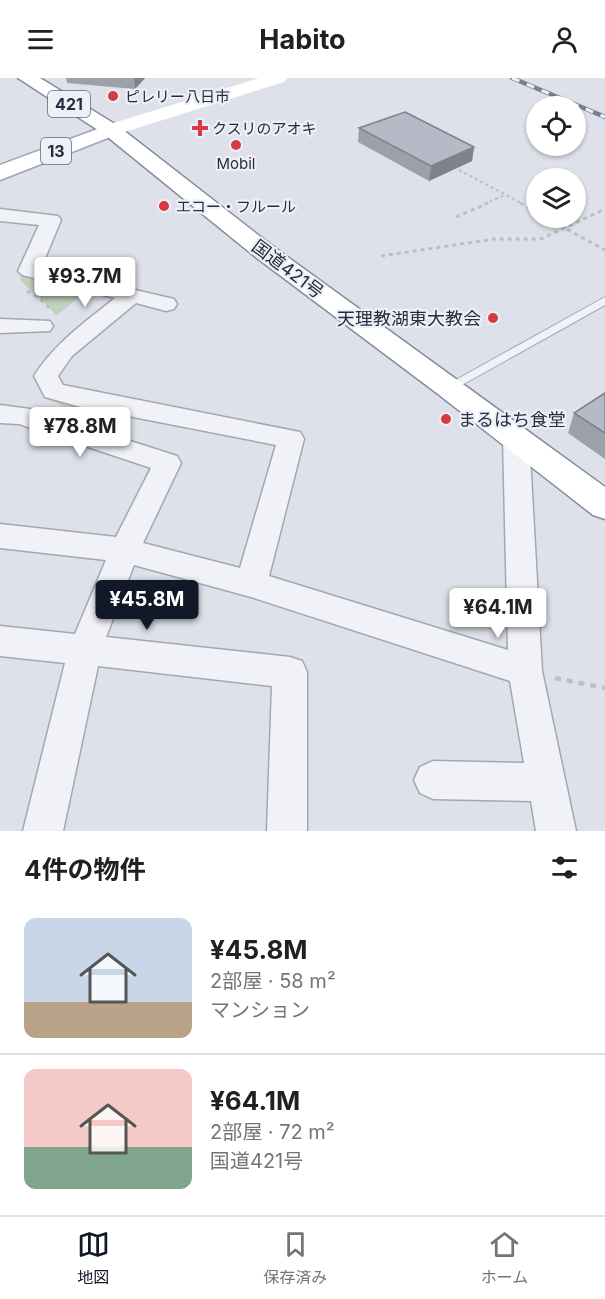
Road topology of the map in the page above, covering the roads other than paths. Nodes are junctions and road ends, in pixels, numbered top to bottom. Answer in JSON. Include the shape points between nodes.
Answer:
{"nodes":[{"id":1,"x":27,"y":78,"type":"edge"},
{"id":2,"x":278,"y":78,"type":"edge"},
{"id":3,"x":111,"y":130,"type":"junction"},
{"id":4,"x":0,"y":173,"type":"edge"},
{"id":5,"x":0,"y":215,"type":"edge"},
{"id":6,"x":131,"y":296,"type":"junction"},
{"id":7,"x":605,"y":300,"type":"edge"},
{"id":8,"x":166,"y":304,"type":"dead end"},
{"id":9,"x":0,"y":326,"type":"edge"},
{"id":10,"x":42,"y":326,"type":"dead end"},
{"id":11,"x":449,"y":387,"type":"junction"},
{"id":12,"x":54,"y":391,"type":"junction"},
{"id":13,"x":0,"y":414,"type":"edge"},
{"id":14,"x":28,"y":417,"type":"junction"},
{"id":15,"x":516,"y":438,"type":"junction"},
{"id":16,"x":605,"y":506,"type":"edge"},
{"id":17,"x":0,"y":536,"type":"edge"},
{"id":18,"x":125,"y":550,"type":"junction"},
{"id":19,"x":251,"y":584,"type":"junction"},
{"id":20,"x":0,"y":641,"type":"edge"},
{"id":21,"x":86,"y":650,"type":"junction"},
{"id":22,"x":525,"y":671,"type":"junction"},
{"id":23,"x":433,"y":780,"type":"dead end"},
{"id":24,"x":546,"y":783,"type":"junction"},
{"id":25,"x":44,"y":831,"type":"edge"},
{"id":26,"x":287,"y":831,"type":"edge"},
{"id":27,"x":556,"y":831,"type":"edge"}],
"edges":[{"from":1,"to":3,"type":"main road","name":"国道421号","number":"421"},
{"from":2,"to":3,"type":"main road"},
{"from":3,"to":4,"type":"main road","number":"13"},
{"from":3,"to":11,"type":"main road","name":"国道421号","number":"421","via":[[262,250]]},
{"from":5,"to":6,"type":"street","via":[[51,220],[29,271]]},
{"from":6,"to":8,"type":"street"},
{"from":6,"to":12,"type":"street","via":[[64,351],[46,376]]},
{"from":7,"to":11,"type":"lane"},
{"from":9,"to":10,"type":"street"},
{"from":11,"to":15,"type":"main road","name":"国道421号","number":"421"},
{"from":12,"to":14,"type":"street"},
{"from":12,"to":19,"type":"street","via":[[291,439]]},
{"from":13,"to":14,"type":"street"},
{"from":14,"to":18,"type":"street","via":[[167,463]]},
{"from":15,"to":16,"type":"main road","name":"国道421号","number":"421"},
{"from":15,"to":22,"type":"street"},
{"from":17,"to":18,"type":"street"},
{"from":18,"to":19,"type":"street"},
{"from":18,"to":21,"type":"street"},
{"from":19,"to":22,"type":"street"},
{"from":20,"to":21,"type":"street"},
{"from":21,"to":25,"type":"street"},
{"from":21,"to":26,"type":"street","via":[[290,672]]},
{"from":22,"to":24,"type":"street"},
{"from":23,"to":24,"type":"street"},
{"from":24,"to":27,"type":"street"}]}
